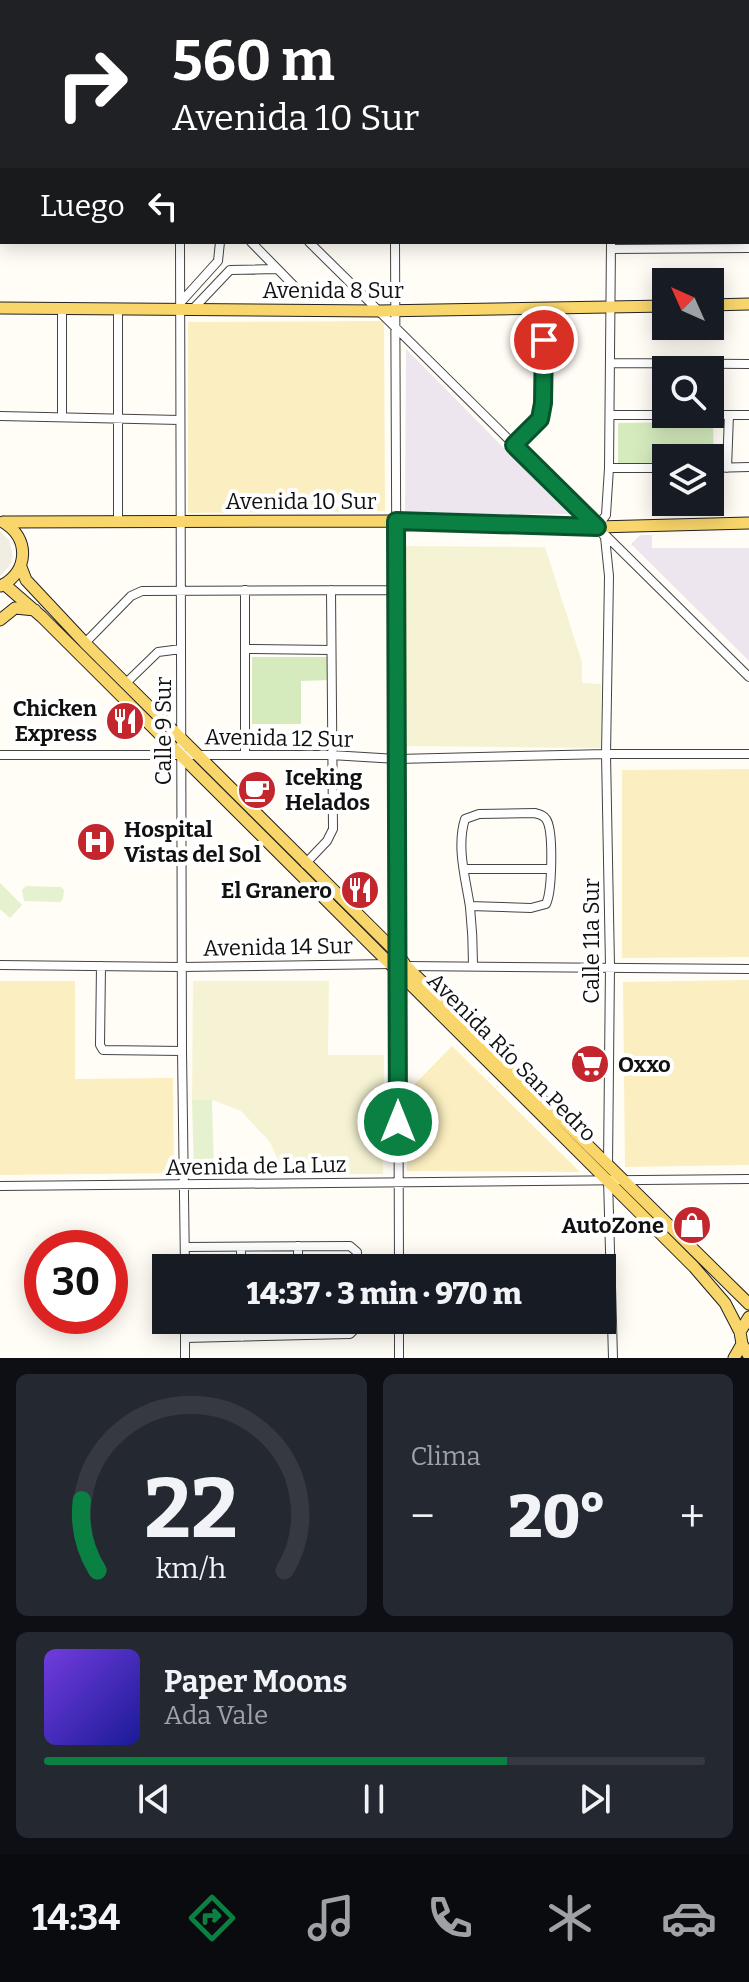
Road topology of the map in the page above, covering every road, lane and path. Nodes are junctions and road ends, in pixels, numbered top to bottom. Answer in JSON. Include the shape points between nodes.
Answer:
{"nodes":[{"id":1,"x":180,"y":244,"type":"edge"},
{"id":2,"x":220,"y":244,"type":"edge"},
{"id":3,"x":253,"y":244,"type":"edge"},
{"id":4,"x":311,"y":244,"type":"edge"},
{"id":5,"x":395,"y":244,"type":"edge"},
{"id":6,"x":669,"y":245,"type":"edge"},
{"id":7,"x":724,"y":245,"type":"edge"},
{"id":8,"x":611,"y":246,"type":"edge"},
{"id":9,"x":749,"y":248,"type":"edge"},
{"id":10,"x":277,"y":269,"type":"junction"},
{"id":11,"x":304,"y":296,"type":"dead end"},
{"id":12,"x":749,"y":304,"type":"edge"},
{"id":13,"x":724,"y":305,"type":"edge"},
{"id":14,"x":652,"y":306,"type":"edge"},
{"id":15,"x":610,"y":307,"type":"junction"},
{"id":16,"x":0,"y":308,"type":"edge"},
{"id":17,"x":184,"y":308,"type":"junction"},
{"id":18,"x":544,"y":308,"type":"junction"},
{"id":19,"x":62,"y":310,"type":"junction"},
{"id":20,"x":118,"y":310,"type":"junction"},
{"id":21,"x":395,"y":310,"type":"junction"},
{"id":22,"x":379,"y":311,"type":"junction"},
{"id":23,"x":394,"y":326,"type":"junction"},
{"id":24,"x":610,"y":363,"type":"junction"},
{"id":25,"x":749,"y":364,"type":"edge"},
{"id":26,"x":610,"y":415,"type":"junction"},
{"id":27,"x":729,"y":415,"type":"junction"},
{"id":28,"x":749,"y":415,"type":"edge"},
{"id":29,"x":0,"y":416,"type":"edge"},
{"id":30,"x":62,"y":417,"type":"junction"},
{"id":31,"x":119,"y":419,"type":"junction"},
{"id":32,"x":180,"y":420,"type":"junction"},
{"id":33,"x":514,"y":445,"type":"junction"},
{"id":34,"x":749,"y":467,"type":"edge"},
{"id":35,"x":609,"y":468,"type":"junction"},
{"id":36,"x":652,"y":468,"type":"edge"},
{"id":37,"x":727,"y":468,"type":"joint"},
{"id":38,"x":1,"y":521,"type":"edge"},
{"id":39,"x":44,"y":521,"type":"junction"},
{"id":40,"x":118,"y":521,"type":"junction"},
{"id":41,"x":180,"y":521,"type":"junction"},
{"id":42,"x":396,"y":521,"type":"junction"},
{"id":43,"x":749,"y":523,"type":"edge"},
{"id":44,"x":597,"y":527,"type":"junction"},
{"id":45,"x":22,"y":541,"type":"junction"},
{"id":46,"x":21,"y":567,"type":"junction"},
{"id":47,"x":2,"y":585,"type":"edge"},
{"id":48,"x":181,"y":590,"type":"junction"},
{"id":49,"x":245,"y":590,"type":"junction"},
{"id":50,"x":331,"y":590,"type":"junction"},
{"id":51,"x":396,"y":590,"type":"junction"},
{"id":52,"x":36,"y":611,"type":"junction"},
{"id":53,"x":0,"y":620,"type":"edge"},
{"id":54,"x":85,"y":643,"type":"junction"},
{"id":55,"x":181,"y":649,"type":"junction"},
{"id":56,"x":246,"y":649,"type":"junction"},
{"id":57,"x":331,"y":650,"type":"junction"},
{"id":58,"x":749,"y":677,"type":"edge"},
{"id":59,"x":125,"y":684,"type":"junction"},
{"id":60,"x":181,"y":738,"type":"junction"},
{"id":61,"x":245,"y":754,"type":"junction"},
{"id":62,"x":606,"y":754,"type":"junction"},
{"id":63,"x":749,"y":754,"type":"edge"},
{"id":64,"x":0,"y":755,"type":"edge"},
{"id":65,"x":181,"y":755,"type":"junction"},
{"id":66,"x":198,"y":755,"type":"junction"},
{"id":67,"x":331,"y":755,"type":"junction"},
{"id":68,"x":397,"y":759,"type":"junction"},
{"id":69,"x":305,"y":864,"type":"junction"},
{"id":70,"x":464,"y":869,"type":"junction"},
{"id":71,"x":550,"y":869,"type":"junction"},
{"id":72,"x":470,"y":906,"type":"junction"},
{"id":73,"x":398,"y":964,"type":"junction"},
{"id":74,"x":473,"y":964,"type":"junction"},
{"id":75,"x":0,"y":965,"type":"edge"},
{"id":76,"x":101,"y":966,"type":"junction"},
{"id":77,"x":610,"y":966,"type":"junction"},
{"id":78,"x":181,"y":967,"type":"junction"},
{"id":79,"x":749,"y":969,"type":"edge"},
{"id":80,"x":182,"y":1051,"type":"junction"},
{"id":81,"x":608,"y":1167,"type":"junction"},
{"id":82,"x":749,"y":1179,"type":"edge"},
{"id":83,"x":609,"y":1180,"type":"junction"},
{"id":84,"x":622,"y":1181,"type":"junction"},
{"id":85,"x":399,"y":1182,"type":"junction"},
{"id":86,"x":184,"y":1185,"type":"junction"},
{"id":87,"x":0,"y":1186,"type":"edge"},
{"id":88,"x":298,"y":1246,"type":"junction"},
{"id":89,"x":185,"y":1247,"type":"junction"},
{"id":90,"x":241,"y":1247,"type":"junction"},
{"id":91,"x":185,"y":1254,"type":"edge"},
{"id":92,"x":241,"y":1254,"type":"edge"},
{"id":93,"x":298,"y":1254,"type":"edge"},
{"id":94,"x":357,"y":1254,"type":"edge"},
{"id":95,"x":399,"y":1254,"type":"edge"},
{"id":96,"x":749,"y":1304,"type":"edge"},
{"id":97,"x":749,"y":1317,"type":"edge"},
{"id":98,"x":185,"y":1334,"type":"edge"},
{"id":99,"x":350,"y":1334,"type":"edge"},
{"id":100,"x":399,"y":1334,"type":"edge"},
{"id":101,"x":299,"y":1335,"type":"joint"},
{"id":102,"x":242,"y":1337,"type":"joint"},
{"id":103,"x":185,"y":1338,"type":"junction"},
{"id":104,"x":741,"y":1338,"type":"junction"},
{"id":105,"x":749,"y":1356,"type":"edge"},
{"id":106,"x":185,"y":1358,"type":"edge"},
{"id":107,"x":399,"y":1358,"type":"edge"},
{"id":108,"x":613,"y":1358,"type":"edge"},
{"id":109,"x":734,"y":1358,"type":"edge"}],
"edges":[{"from":1,"to":17,"type":"street","name":"Calle 9 Sur"},
{"from":2,"to":17,"type":"street","via":[[218,261]]},
{"from":3,"to":10,"type":"street"},
{"from":4,"to":22,"type":"street"},
{"from":5,"to":21,"type":"street"},
{"from":6,"to":7,"type":"street"},
{"from":6,"to":8,"type":"street"},
{"from":7,"to":9,"type":"street"},
{"from":8,"to":15,"type":"street"},
{"from":10,"to":11,"type":"street"},
{"from":10,"to":17,"type":"street","via":[[230,270]]},
{"from":12,"to":13,"type":"main road"},
{"from":14,"to":15,"type":"main road","name":"Avenida 8 Sur"},
{"from":15,"to":18,"type":"main road","name":"Avenida 8 Sur"},
{"from":15,"to":24,"type":"street"},
{"from":16,"to":19,"type":"main road","name":"Avenida 8 Sur"},
{"from":17,"to":20,"type":"main road","name":"Avenida 8 Sur"},
{"from":17,"to":22,"type":"main road","name":"Avenida 8 Sur"},
{"from":17,"to":32,"type":"street","name":"Calle 9 Sur"},
{"from":18,"to":21,"type":"main road","name":"Avenida 8 Sur"},
{"from":18,"to":33,"type":"street","via":[[543,410],[537,424]]},
{"from":19,"to":20,"type":"main road","name":"Avenida 8 Sur"},
{"from":19,"to":30,"type":"street"},
{"from":20,"to":31,"type":"street"},
{"from":21,"to":22,"type":"main road","name":"Avenida 8 Sur"},
{"from":21,"to":23,"type":"street"},
{"from":22,"to":23,"type":"street"},
{"from":23,"to":33,"type":"street"},
{"from":23,"to":42,"type":"street"},
{"from":24,"to":25,"type":"street"},
{"from":24,"to":26,"type":"street"},
{"from":26,"to":27,"type":"street"},
{"from":26,"to":35,"type":"street"},
{"from":27,"to":28,"type":"street"},
{"from":27,"to":37,"type":"street"},
{"from":29,"to":30,"type":"street"},
{"from":30,"to":31,"type":"street"},
{"from":31,"to":32,"type":"street"},
{"from":31,"to":40,"type":"street"},
{"from":32,"to":41,"type":"street","name":"Calle 9 Sur"},
{"from":33,"to":44,"type":"street"},
{"from":34,"to":37,"type":"street"},
{"from":35,"to":36,"type":"street"},
{"from":35,"to":44,"type":"street","via":[[606,515]]},
{"from":38,"to":39,"type":"main road","name":"Avenida 10 Sur"},
{"from":38,"to":45,"type":"main road"},
{"from":39,"to":40,"type":"main road","name":"Avenida 10 Sur"},
{"from":39,"to":45,"type":"main road"},
{"from":40,"to":41,"type":"main road","name":"Avenida 10 Sur"},
{"from":41,"to":42,"type":"main road","name":"Avenida 10 Sur"},
{"from":41,"to":48,"type":"street","name":"Calle 9 Sur"},
{"from":42,"to":44,"type":"main road","name":"Avenida 10 Sur"},
{"from":42,"to":51,"type":"street"},
{"from":43,"to":44,"type":"main road","name":"Avenida 10 Sur"},
{"from":44,"to":58,"type":"street"},
{"from":44,"to":62,"type":"street","name":"Calle 11a Sur","via":[[605,537],[609,576]]},
{"from":45,"to":46,"type":"main road"},
{"from":46,"to":47,"type":"main road","name":"Avenida Río San Pedro"},
{"from":46,"to":54,"type":"main road","name":"Avenida Río San Pedro","via":[[26,580]]},
{"from":47,"to":52,"type":"main road","name":"Avenida Río San Pedro"},
{"from":48,"to":49,"type":"street"},
{"from":48,"to":54,"type":"street","via":[[135,594]]},
{"from":48,"to":55,"type":"street","name":"Calle 9 Sur"},
{"from":49,"to":50,"type":"street"},
{"from":49,"to":56,"type":"street"},
{"from":50,"to":51,"type":"street"},
{"from":50,"to":57,"type":"street"},
{"from":51,"to":68,"type":"street"},
{"from":52,"to":53,"type":"main road","via":[[15,608]]},
{"from":52,"to":65,"type":"main road","name":"Avenida Río San Pedro"},
{"from":54,"to":59,"type":"main road","name":"Avenida Río San Pedro"},
{"from":55,"to":59,"type":"street","via":[[158,652]]},
{"from":55,"to":60,"type":"street","name":"Calle 9 Sur"},
{"from":56,"to":57,"type":"street"},
{"from":56,"to":61,"type":"street"},
{"from":57,"to":67,"type":"street"},
{"from":59,"to":60,"type":"main road","name":"Avenida Río San Pedro"},
{"from":60,"to":65,"type":"street","name":"Calle 9 Sur"},
{"from":60,"to":66,"type":"main road","name":"Avenida Río San Pedro"},
{"from":61,"to":66,"type":"street","name":"Avenida 12 Sur"},
{"from":61,"to":67,"type":"street","name":"Avenida 12 Sur"},
{"from":62,"to":63,"type":"street","name":"Avenida 12 Sur"},
{"from":62,"to":68,"type":"street","name":"Avenida 12 Sur"},
{"from":62,"to":77,"type":"street","name":"Calle 11a Sur"},
{"from":64,"to":65,"type":"street","name":"Avenida 12 Sur"},
{"from":65,"to":66,"type":"street","name":"Avenida 12 Sur"},
{"from":65,"to":73,"type":"main road","name":"Avenida Río San Pedro"},
{"from":65,"to":78,"type":"street","name":"Calle 9 Sur"},
{"from":66,"to":69,"type":"main road","name":"Avenida Río San Pedro"},
{"from":67,"to":68,"type":"street","name":"Avenida 12 Sur"},
{"from":67,"to":69,"type":"street","via":[[332,834]]},
{"from":68,"to":73,"type":"street"},
{"from":69,"to":73,"type":"main road","name":"Avenida Río San Pedro"},
{"from":70,"to":71,"type":"street"},
{"from":70,"to":71,"type":"street","via":[[462,830],[467,817],[535,813],[549,824]]},
{"from":70,"to":72,"type":"street"},
{"from":71,"to":72,"type":"street","via":[[550,895],[542,906]]},
{"from":72,"to":74,"type":"street"},
{"from":73,"to":74,"type":"street","name":"Avenida 14 Sur"},
{"from":73,"to":78,"type":"street","name":"Avenida 14 Sur"},
{"from":73,"to":81,"type":"main road","name":"Avenida Río San Pedro"},
{"from":73,"to":83,"type":"main road","name":"Avenida Río San Pedro"},
{"from":73,"to":85,"type":"street"},
{"from":74,"to":77,"type":"street","name":"Avenida 14 Sur"},
{"from":75,"to":76,"type":"street","name":"Avenida 14 Sur"},
{"from":76,"to":78,"type":"street","name":"Avenida 14 Sur"},
{"from":76,"to":80,"type":"street","via":[[101,1048]]},
{"from":77,"to":79,"type":"street","name":"Avenida 14 Sur"},
{"from":77,"to":81,"type":"street","name":"Calle 11a Sur"},
{"from":78,"to":80,"type":"street","name":"Calle 9 Sur"},
{"from":80,"to":86,"type":"street","name":"Calle 9 Sur"},
{"from":81,"to":83,"type":"street","name":"Calle 11a Sur"},
{"from":81,"to":84,"type":"main road","name":"Avenida Río San Pedro"},
{"from":82,"to":84,"type":"street","name":"Avenida de La Luz"},
{"from":83,"to":84,"type":"street","name":"Avenida de La Luz"},
{"from":83,"to":85,"type":"street","name":"Avenida de La Luz"},
{"from":83,"to":104,"type":"main road","name":"Avenida Río San Pedro","via":[[708,1281]]},
{"from":83,"to":108,"type":"street","name":"Calle 11a Sur"},
{"from":84,"to":96,"type":"main road","name":"Avenida Río San Pedro"},
{"from":85,"to":86,"type":"street","name":"Avenida de La Luz"},
{"from":85,"to":95,"type":"street"},
{"from":86,"to":87,"type":"street","name":"Avenida de La Luz"},
{"from":86,"to":89,"type":"street","name":"Calle 9 Sur"},
{"from":88,"to":90,"type":"street"},
{"from":88,"to":93,"type":"street"},
{"from":88,"to":94,"type":"street","via":[[350,1246]]},
{"from":89,"to":90,"type":"street"},
{"from":89,"to":91,"type":"street","name":"Calle 9 Sur"},
{"from":90,"to":92,"type":"street"},
{"from":97,"to":104,"type":"main road"},
{"from":98,"to":103,"type":"street"},
{"from":99,"to":101,"type":"street"},
{"from":100,"to":107,"type":"street"},
{"from":101,"to":102,"type":"street"},
{"from":102,"to":103,"type":"street"},
{"from":103,"to":106,"type":"street"},
{"from":104,"to":105,"type":"main road","name":"Avenida Río San Pedro"},
{"from":104,"to":109,"type":"main road"}]}
